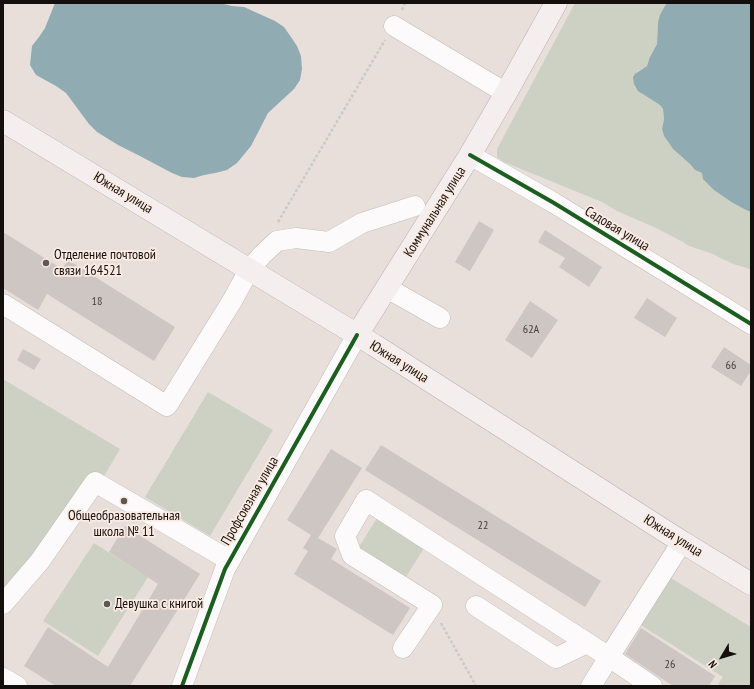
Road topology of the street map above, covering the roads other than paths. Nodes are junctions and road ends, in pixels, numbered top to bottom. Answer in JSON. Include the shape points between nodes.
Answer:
{"nodes":[{"id":1,"x":556,"y":3,"type":"edge"},
{"id":2,"x":394,"y":26,"type":"road end"},
{"id":3,"x":506,"y":93,"type":"junction"},
{"id":4,"x":3,"y":121,"type":"edge"},
{"id":5,"x":470,"y":155,"type":"junction"},
{"id":6,"x":415,"y":206,"type":"dead end"},
{"id":7,"x":249,"y":270,"type":"junction"},
{"id":8,"x":387,"y":288,"type":"junction"},
{"id":9,"x":3,"y":304,"type":"edge"},
{"id":10,"x":440,"y":318,"type":"dead end"},
{"id":11,"x":751,"y":324,"type":"edge"},
{"id":12,"x":357,"y":335,"type":"junction"},
{"id":13,"x":682,"y":542,"type":"junction"},
{"id":14,"x":229,"y":560,"type":"junction"},
{"id":15,"x":751,"y":584,"type":"edge"},
{"id":16,"x":3,"y":604,"type":"edge"},
{"id":17,"x":476,"y":606,"type":"dead end"},
{"id":18,"x":587,"y":643,"type":"junction"},
{"id":19,"x":403,"y":648,"type":"dead end"},
{"id":20,"x":610,"y":657,"type":"junction"},
{"id":21,"x":3,"y":678,"type":"edge"},
{"id":22,"x":17,"y":686,"type":"edge"},
{"id":23,"x":182,"y":686,"type":"edge"},
{"id":24,"x":591,"y":686,"type":"edge"},
{"id":25,"x":652,"y":686,"type":"edge"}],
"edges":[{"from":1,"to":3,"type":"main road","name":"Коммунальная улица"},
{"from":2,"to":3,"type":"street"},
{"from":3,"to":5,"type":"main road","name":"Коммунальная улица"},
{"from":4,"to":7,"type":"main road","name":"Южная улица"},
{"from":5,"to":8,"type":"main road","name":"Коммунальная улица"},
{"from":5,"to":11,"type":"street","name":"Садовая улица","via":[[554,203]]},
{"from":6,"to":7,"type":"street","via":[[362,222],[329,242],[296,238],[277,241]]},
{"from":7,"to":9,"type":"street","via":[[167,406]]},
{"from":7,"to":12,"type":"main road","name":"Южная улица"},
{"from":8,"to":10,"type":"street"},
{"from":8,"to":12,"type":"main road","name":"Коммунальная улица"},
{"from":12,"to":13,"type":"main road","name":"Южная улица"},
{"from":12,"to":14,"type":"street","name":"Профсоюзная улица"},
{"from":13,"to":15,"type":"main road","name":"Южная улица"},
{"from":13,"to":20,"type":"street"},
{"from":14,"to":16,"type":"street","via":[[95,482],[40,561]]},
{"from":14,"to":23,"type":"street","name":"Профсоюзная улица"},
{"from":17,"to":18,"type":"street","via":[[556,658]]},
{"from":18,"to":19,"type":"street","via":[[366,500],[346,536],[352,554],[432,604]]},
{"from":18,"to":20,"type":"street"},
{"from":20,"to":24,"type":"street"},
{"from":20,"to":25,"type":"street"},
{"from":21,"to":22,"type":"street"}]}
